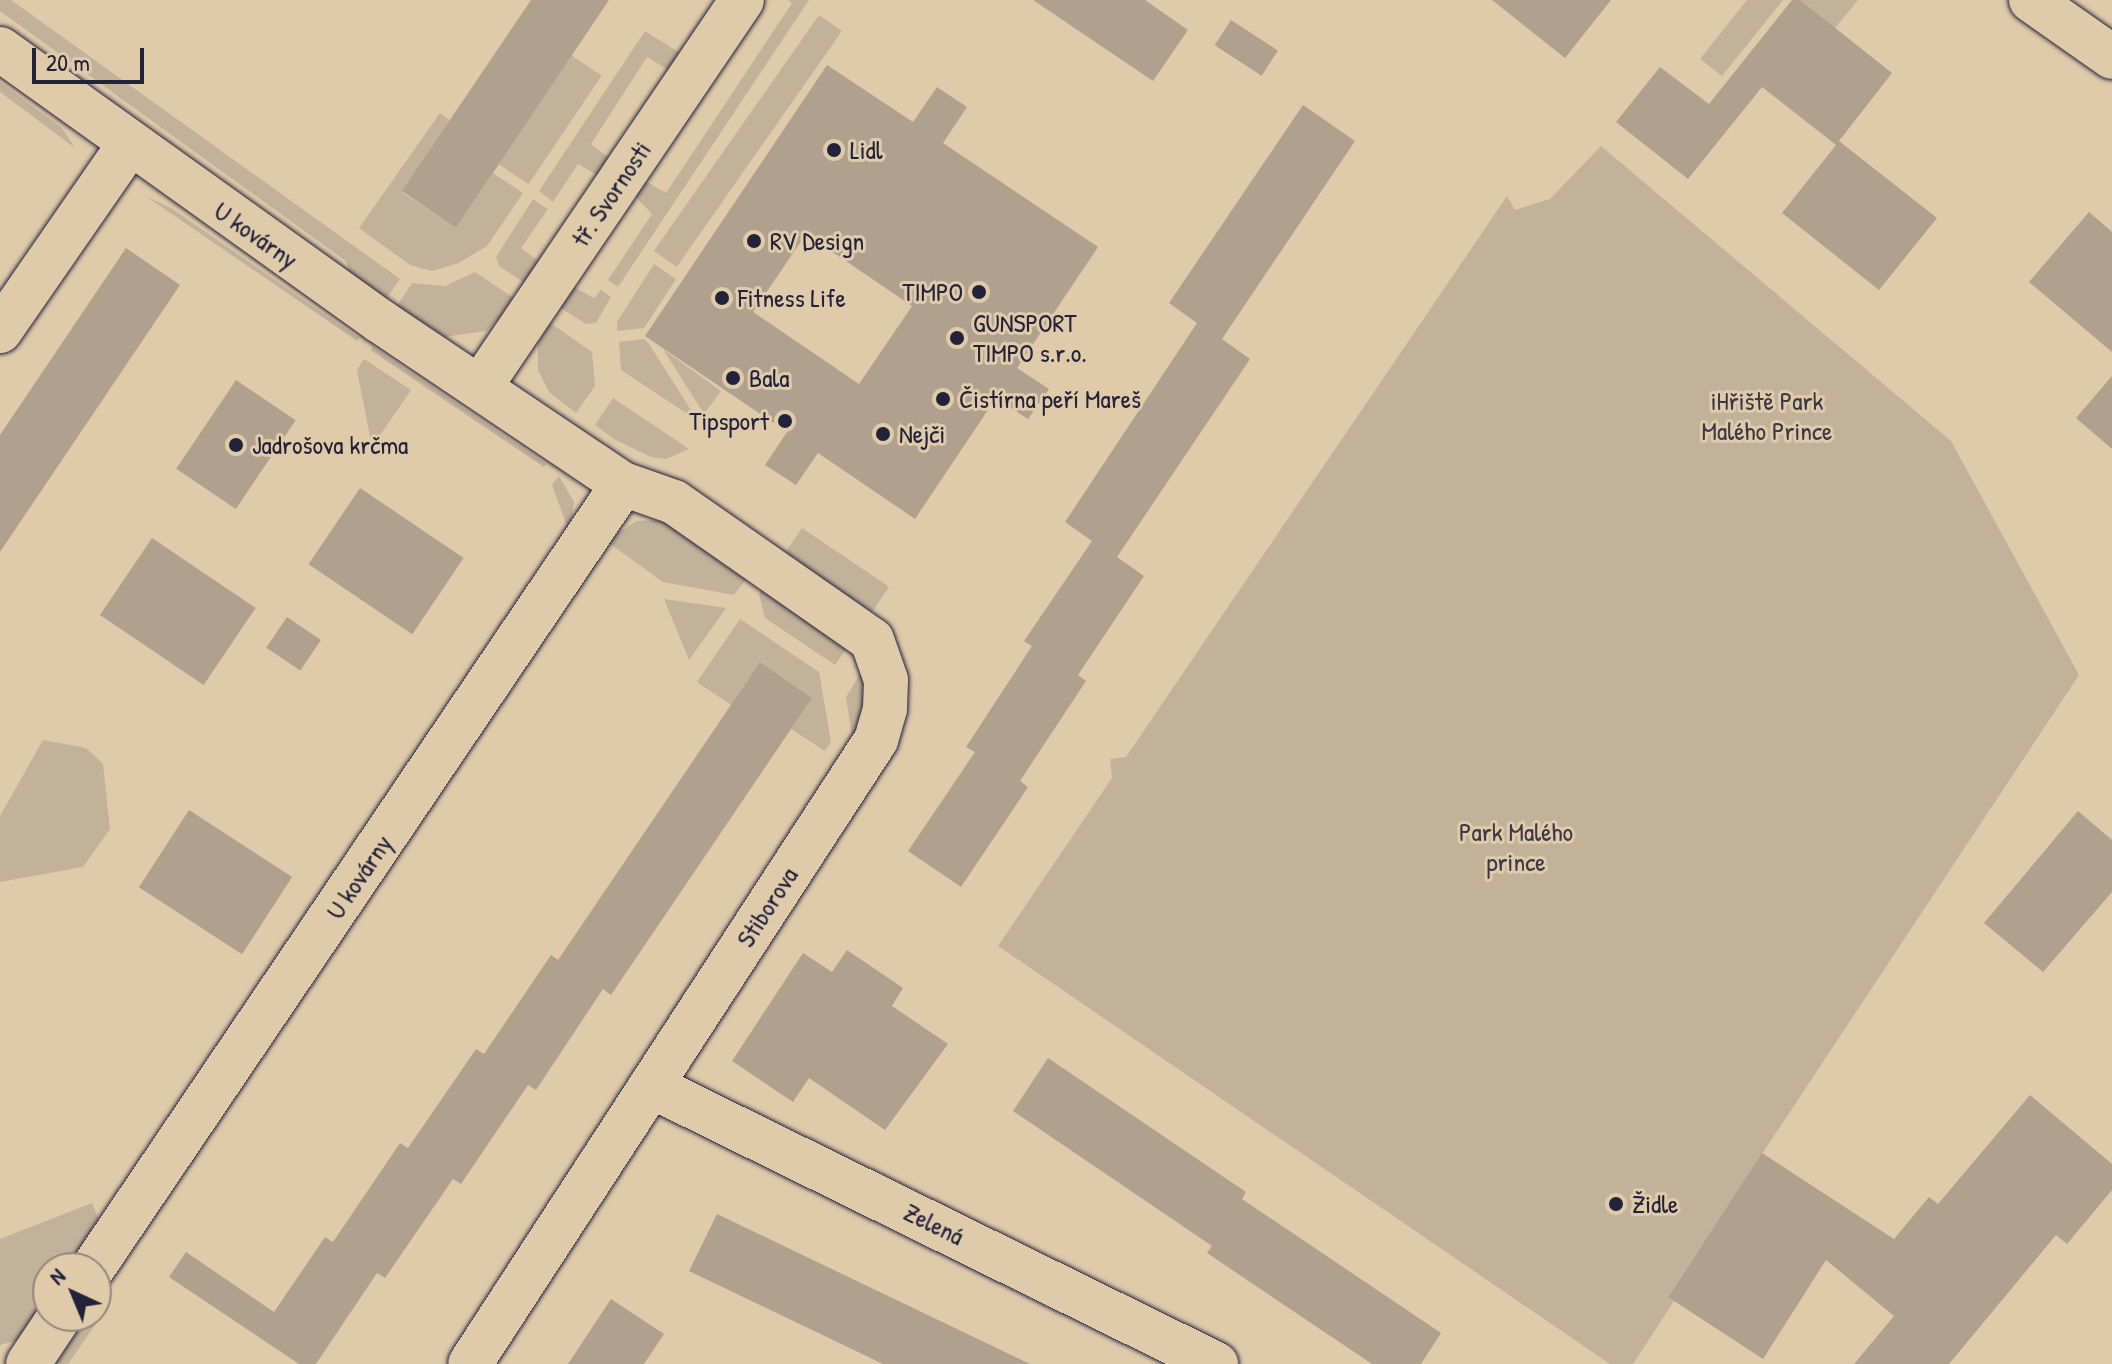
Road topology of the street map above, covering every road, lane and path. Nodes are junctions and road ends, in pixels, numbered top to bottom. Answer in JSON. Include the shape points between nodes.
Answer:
{"nodes":[{"id":1,"x":742,"y":0,"type":"edge"},
{"id":2,"x":2031,"y":0,"type":"edge"},
{"id":3,"x":0,"y":49,"type":"edge"},
{"id":4,"x":2112,"y":57,"type":"edge"},
{"id":5,"x":128,"y":146,"type":"junction"},
{"id":6,"x":0,"y":331,"type":"edge"},
{"id":7,"x":480,"y":387,"type":"junction"},
{"id":8,"x":623,"y":484,"type":"junction"},
{"id":9,"x":674,"y":502,"type":"joint"},
{"id":10,"x":651,"y":1086,"type":"junction"},
{"id":11,"x":104,"y":1252,"type":"edge"},
{"id":12,"x":49,"y":1332,"type":"edge"},
{"id":13,"x":28,"y":1364,"type":"edge"},
{"id":14,"x":470,"y":1364,"type":"edge"},
{"id":15,"x":1216,"y":1364,"type":"edge"}],
"edges":[{"from":1,"to":7,"type":"street","name":"tř. Svornosti"},
{"from":2,"to":4,"type":"street"},
{"from":3,"to":5,"type":"street","name":"U kovárny"},
{"from":5,"to":6,"type":"street"},
{"from":5,"to":7,"type":"street","name":"U kovárny"},
{"from":7,"to":8,"type":"street","name":"U kovárny"},
{"from":8,"to":9,"type":"street","name":"U kovárny"},
{"from":8,"to":11,"type":"street","name":"U kovárny"},
{"from":9,"to":10,"type":"street","name":"Stiborova","via":[[872,640],[886,680],[885,709],[876,740]]},
{"from":10,"to":14,"type":"street","name":"Stiborova"},
{"from":10,"to":15,"type":"street","name":"Zelená"},
{"from":12,"to":13,"type":"street"}]}
